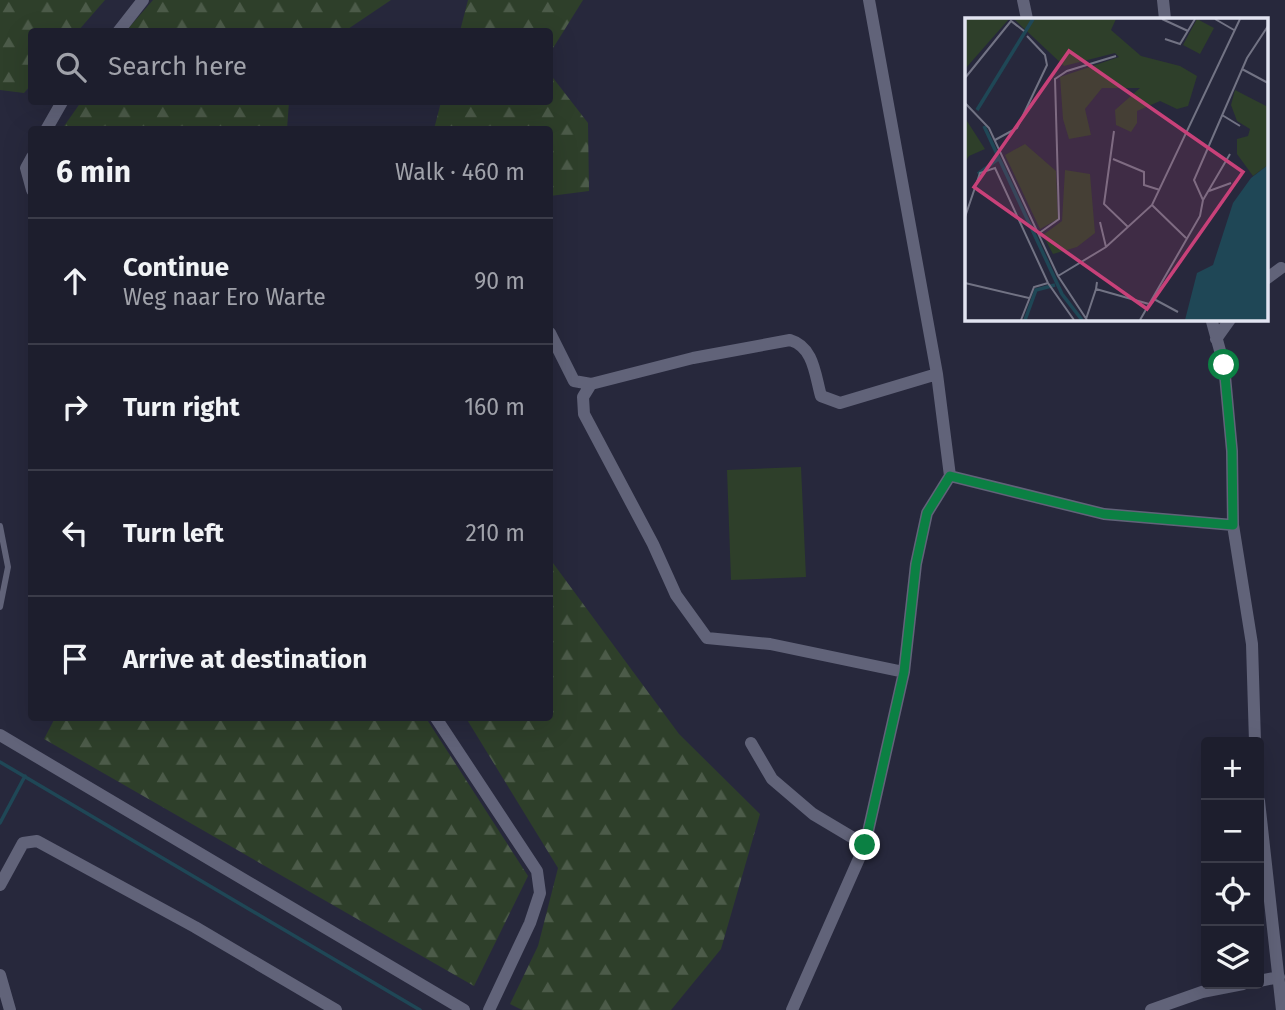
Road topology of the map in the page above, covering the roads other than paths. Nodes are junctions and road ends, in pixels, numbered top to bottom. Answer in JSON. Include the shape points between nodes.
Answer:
{"nodes":[{"id":1,"x":143,"y":0,"type":"edge"},
{"id":2,"x":869,"y":0,"type":"edge"},
{"id":3,"x":1023,"y":0,"type":"edge"},
{"id":4,"x":1163,"y":0,"type":"edge"},
{"id":5,"x":1027,"y":18,"type":"edge"},
{"id":6,"x":1165,"y":18,"type":"edge"},
{"id":7,"x":121,"y":28,"type":"edge"},
{"id":8,"x":60,"y":105,"type":"edge"},
{"id":9,"x":48,"y":126,"type":"edge"},
{"id":10,"x":1281,"y":268,"type":"dead end"},
{"id":11,"x":1268,"y":278,"type":"edge"},
{"id":12,"x":1211,"y":320,"type":"edge"},
{"id":13,"x":1230,"y":320,"type":"edge"},
{"id":14,"x":553,"y":339,"type":"edge"},
{"id":15,"x":1216,"y":339,"type":"junction"},
{"id":16,"x":937,"y":374,"type":"junction"},
{"id":17,"x":592,"y":384,"type":"junction"},
{"id":18,"x":950,"y":476,"type":"junction"},
{"id":19,"x":1233,"y":525,"type":"junction"},
{"id":20,"x":0,"y":526,"type":"edge"},
{"id":21,"x":0,"y":607,"type":"edge"},
{"id":22,"x":904,"y":672,"type":"junction"},
{"id":23,"x":438,"y":721,"type":"edge"},
{"id":24,"x":0,"y":735,"type":"edge"},
{"id":25,"x":1255,"y":737,"type":"edge"},
{"id":26,"x":751,"y":743,"type":"dead end"},
{"id":27,"x":1264,"y":834,"type":"edge"},
{"id":28,"x":865,"y":845,"type":"junction"},
{"id":29,"x":0,"y":885,"type":"edge"},
{"id":30,"x":1280,"y":941,"type":"edge"},
{"id":31,"x":0,"y":975,"type":"edge"},
{"id":32,"x":1279,"y":976,"type":"junction"},
{"id":33,"x":1264,"y":980,"type":"edge"},
{"id":34,"x":1217,"y":989,"type":"edge"},
{"id":35,"x":10,"y":1010,"type":"edge"},
{"id":36,"x":336,"y":1010,"type":"edge"},
{"id":37,"x":464,"y":1010,"type":"edge"},
{"id":38,"x":489,"y":1010,"type":"edge"},
{"id":39,"x":792,"y":1010,"type":"edge"},
{"id":40,"x":1151,"y":1010,"type":"edge"},
{"id":41,"x":1282,"y":1010,"type":"edge"}],
"edges":[{"from":1,"to":7,"type":"street"},
{"from":2,"to":16,"type":"street"},
{"from":3,"to":5,"type":"street"},
{"from":4,"to":6,"type":"street"},
{"from":8,"to":9,"type":"street"},
{"from":10,"to":11,"type":"street"},
{"from":12,"to":15,"type":"street"},
{"from":13,"to":15,"type":"street"},
{"from":14,"to":17,"type":"street","via":[[574,381]]},
{"from":15,"to":19,"type":"street","via":[[1224,365],[1232,451]]},
{"from":16,"to":17,"type":"street","via":[[840,403],[821,396],[808,352],[790,340]]},
{"from":16,"to":18,"type":"street"},
{"from":17,"to":22,"type":"street","via":[[583,397],[584,414],[677,596],[707,638],[770,644]]},
{"from":18,"to":19,"type":"street","via":[[1104,514]]},
{"from":18,"to":22,"type":"street","via":[[927,513],[916,564]]},
{"from":19,"to":25,"type":"street","via":[[1252,643]]},
{"from":20,"to":21,"type":"lane","via":[[8,567]]},
{"from":22,"to":28,"type":"street"},
{"from":23,"to":38,"type":"street","via":[[537,871],[540,892],[530,923]]},
{"from":24,"to":37,"type":"street"},
{"from":26,"to":28,"type":"street","via":[[772,779],[813,814]]},
{"from":27,"to":30,"type":"street"},
{"from":28,"to":39,"type":"street"},
{"from":29,"to":36,"type":"street","via":[[23,843],[37,841]]},
{"from":30,"to":32,"type":"street"},
{"from":31,"to":35,"type":"street"},
{"from":32,"to":33,"type":"street"},
{"from":32,"to":41,"type":"street"},
{"from":34,"to":40,"type":"street"}]}
